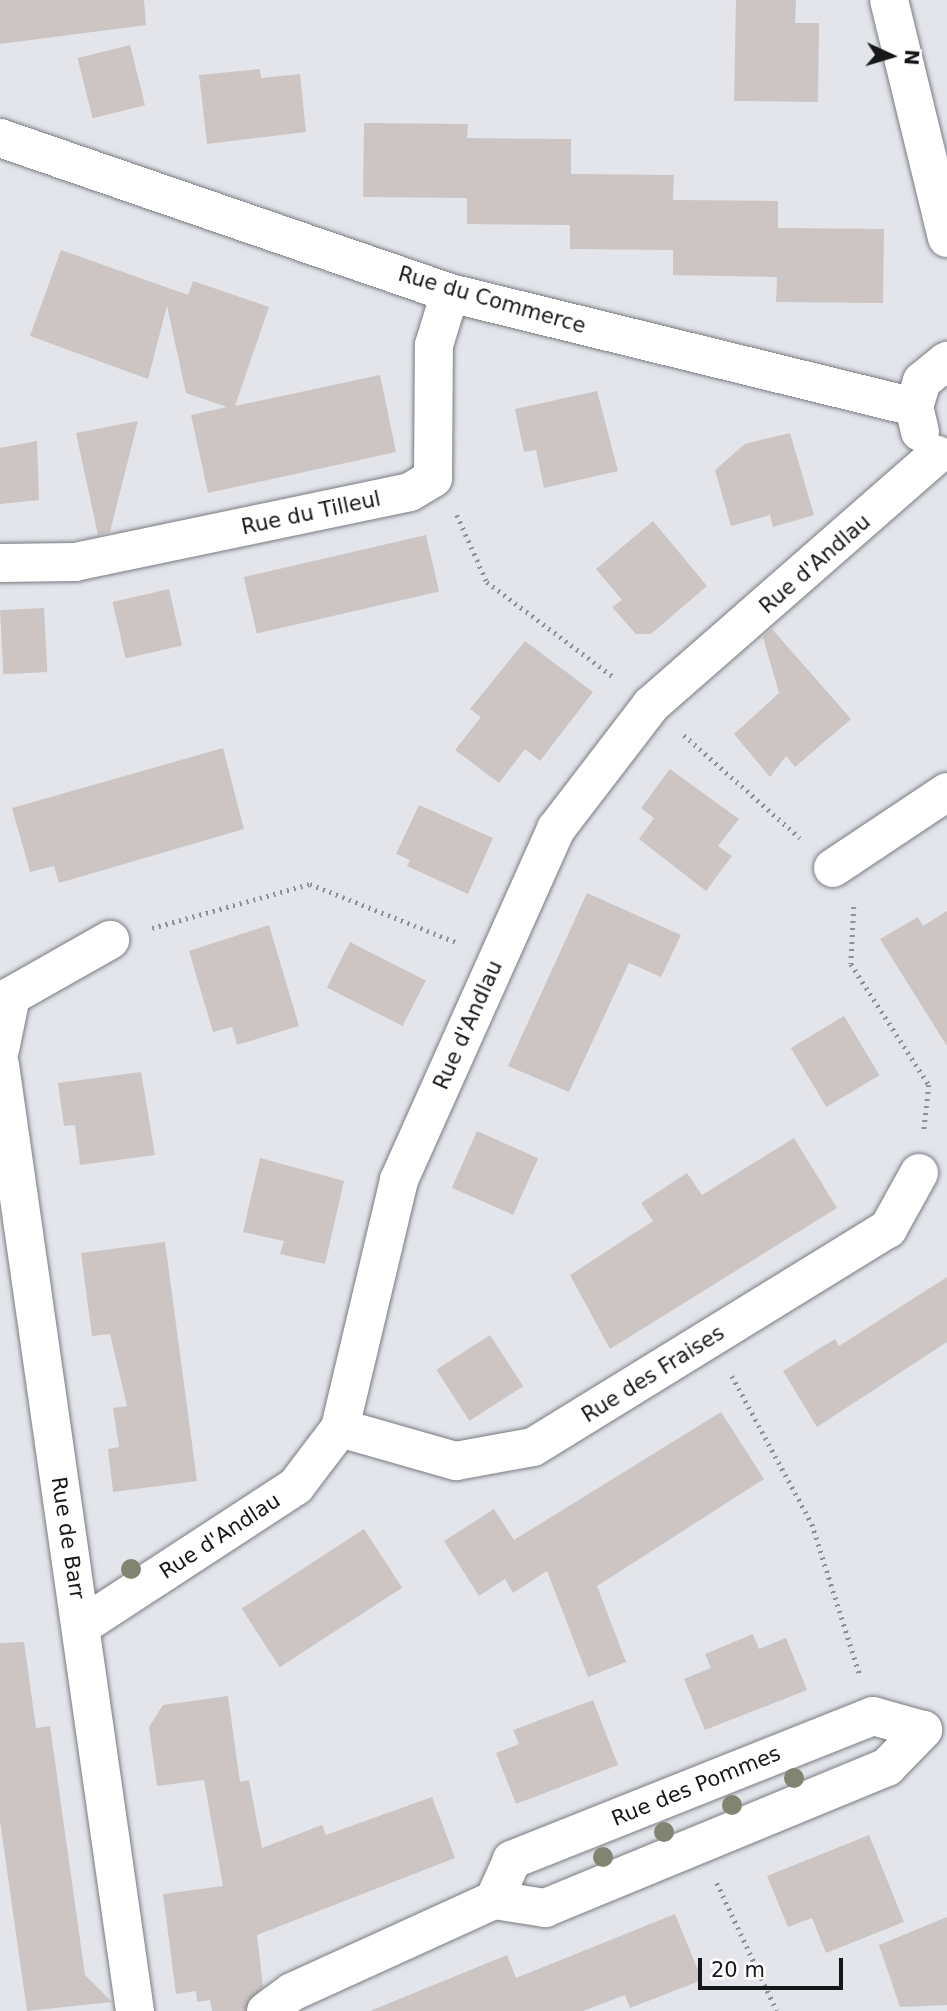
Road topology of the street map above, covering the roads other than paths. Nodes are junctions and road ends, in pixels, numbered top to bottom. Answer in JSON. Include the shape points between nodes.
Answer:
{"nodes":[{"id":1,"x":889,"y":0,"type":"edge"},
{"id":2,"x":0,"y":138,"type":"edge"},
{"id":3,"x":947,"y":238,"type":"edge"},
{"id":4,"x":450,"y":292,"type":"junction"},
{"id":5,"x":947,"y":361,"type":"edge"},
{"id":6,"x":914,"y":407,"type":"junction"},
{"id":7,"x":942,"y":456,"type":"edge"},
{"id":8,"x":0,"y":563,"type":"edge"},
{"id":9,"x":947,"y":792,"type":"edge"},
{"id":10,"x":833,"y":868,"type":"road end"},
{"id":11,"x":110,"y":940,"type":"road end"},
{"id":12,"x":0,"y":1050,"type":"edge"},
{"id":13,"x":0,"y":1065,"type":"edge"},
{"id":14,"x":919,"y":1173,"type":"road end"},
{"id":15,"x":340,"y":1428,"type":"junction"},
{"id":16,"x":83,"y":1625,"type":"junction"},
{"id":17,"x":935,"y":1726,"type":"edge"},
{"id":18,"x":494,"y":1900,"type":"junction"},
{"id":19,"x":135,"y":2011,"type":"edge"},
{"id":20,"x":265,"y":2011,"type":"edge"}],
"edges":[{"from":1,"to":3,"type":"street"},
{"from":2,"to":4,"type":"street","name":"Rue du Commerce"},
{"from":4,"to":6,"type":"street","name":"Rue du Commerce"},
{"from":4,"to":8,"type":"street","name":"Rue du Tilleul","via":[[433,345],[433,478],[410,492],[75,562]]},
{"from":5,"to":6,"type":"street","via":[[922,381]]},
{"from":6,"to":7,"type":"street","via":[[922,439]]},
{"from":7,"to":15,"type":"street","name":"Rue d'Andlau","via":[[651,705],[556,829],[399,1180]]},
{"from":9,"to":10,"type":"street"},
{"from":11,"to":12,"type":"street","via":[[11,996]]},
{"from":13,"to":16,"type":"street","name":"Rue de Barr","via":[[38,1358]]},
{"from":14,"to":15,"type":"street","name":"Rue des Fraises","via":[[888,1229],[533,1447],[456,1461]]},
{"from":15,"to":16,"type":"street","name":"Rue d'Andlau","via":[[296,1486]]},
{"from":16,"to":19,"type":"street","name":"Rue de Barr"},
{"from":17,"to":18,"type":"street","via":[[887,1767],[545,1908]]},
{"from":17,"to":18,"type":"street","name":"Rue des Pommes","via":[[873,1716],[512,1860]]},
{"from":18,"to":20,"type":"street","via":[[292,1992]]}]}
